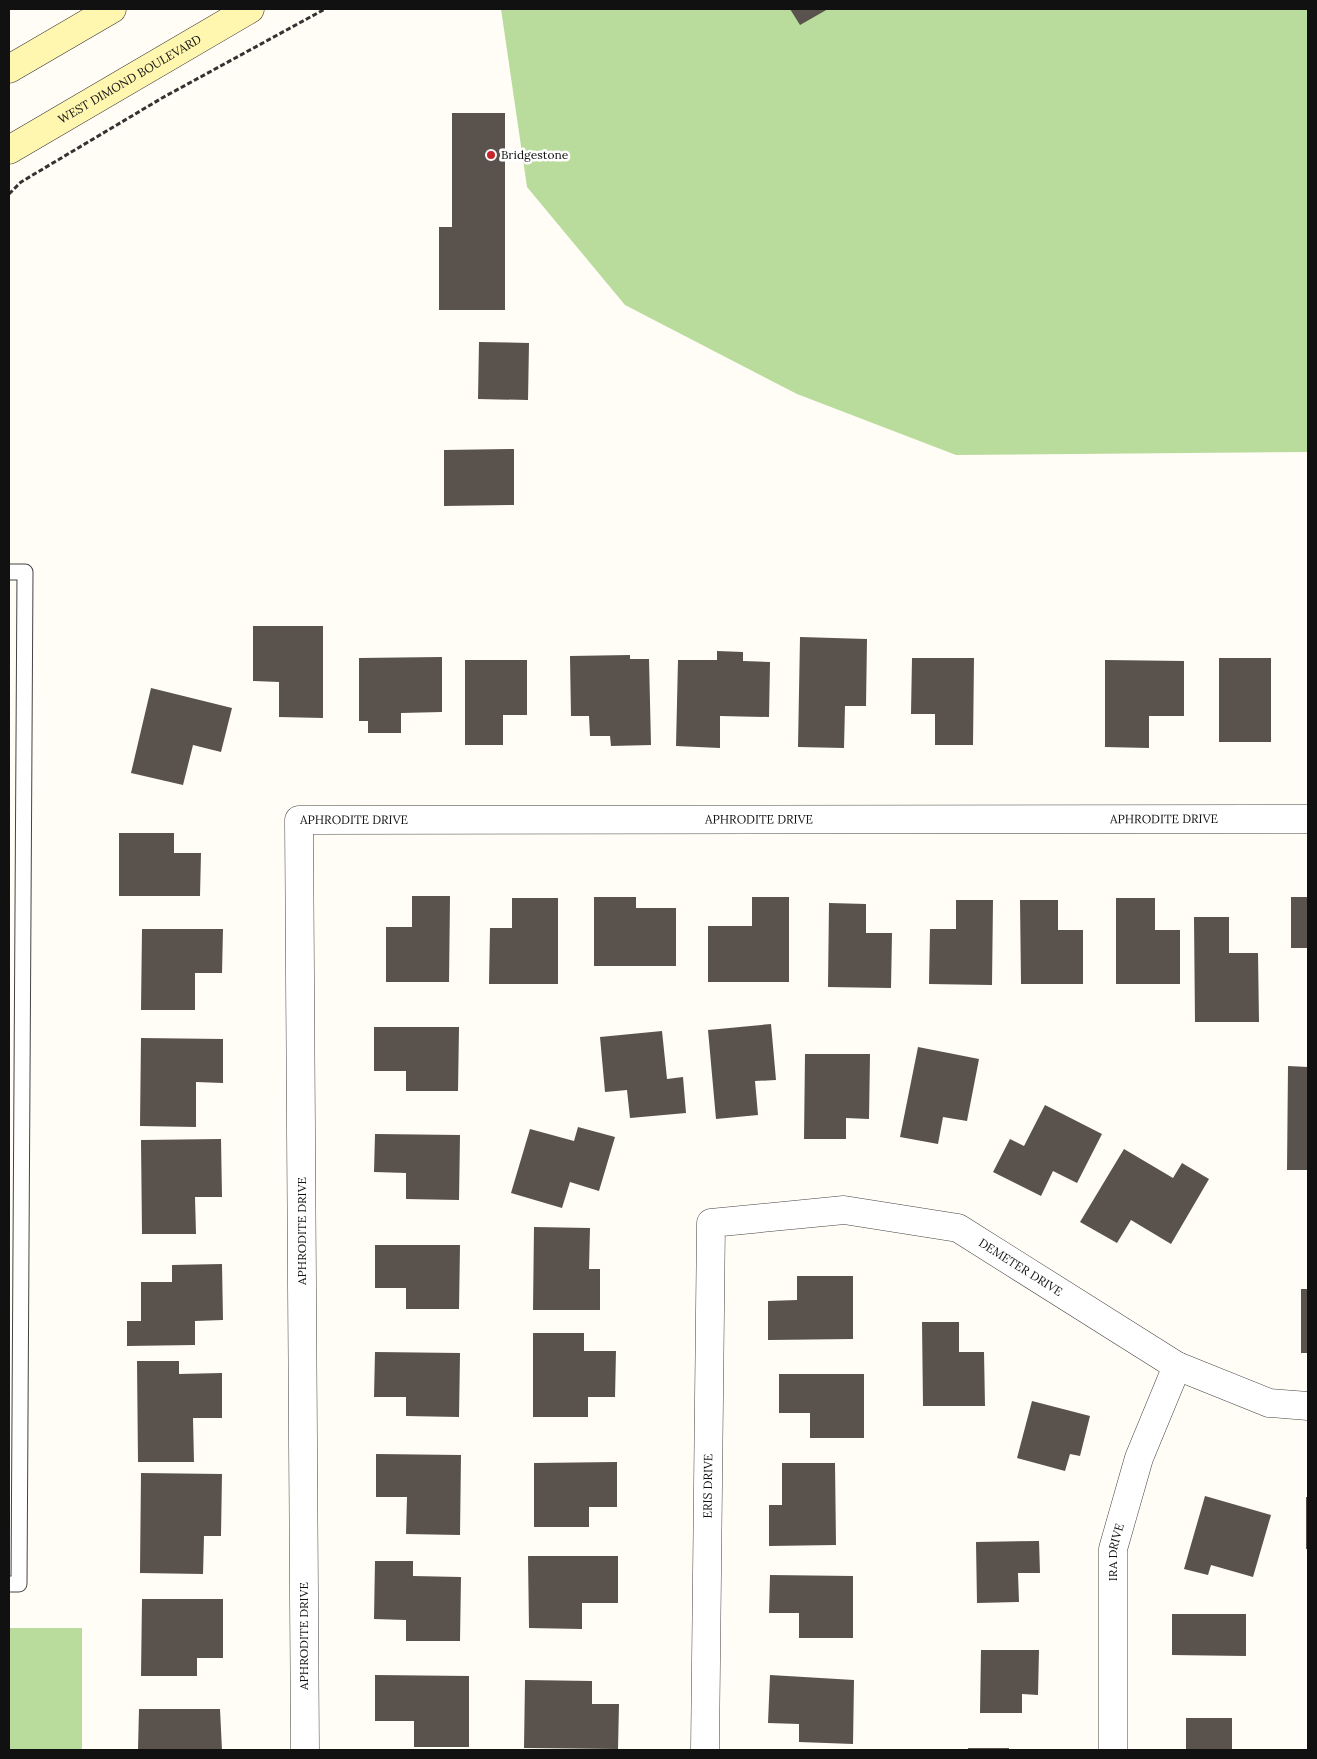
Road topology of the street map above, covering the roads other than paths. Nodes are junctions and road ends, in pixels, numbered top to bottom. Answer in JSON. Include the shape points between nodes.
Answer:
{"nodes":[{"id":1,"x":112,"y":9,"type":"edge"},
{"id":2,"x":250,"y":9,"type":"edge"},
{"id":3,"x":9,"y":69,"type":"edge"},
{"id":4,"x":9,"y":150,"type":"edge"},
{"id":5,"x":9,"y":572,"type":"edge"},
{"id":6,"x":1308,"y":819,"type":"edge"},
{"id":7,"x":711,"y":1222,"type":"joint"},
{"id":8,"x":1177,"y":1366,"type":"junction"},
{"id":9,"x":1308,"y":1406,"type":"edge"},
{"id":10,"x":9,"y":1584,"type":"edge"},
{"id":11,"x":305,"y":1750,"type":"edge"},
{"id":12,"x":705,"y":1750,"type":"edge"},
{"id":13,"x":1113,"y":1750,"type":"edge"}],
"edges":[{"from":1,"to":3,"type":"main road"},
{"from":2,"to":4,"type":"main road","name":"WEST DIMOND BOULEVARD"},
{"from":5,"to":10,"type":"lane","via":[[25,572],[19,1584]]},
{"from":6,"to":11,"type":"street","name":"APHRODITE DRIVE","via":[[299,820]]},
{"from":7,"to":8,"type":"street","name":"DEMETER DRIVE","via":[[844,1210],[958,1228]]},
{"from":7,"to":12,"type":"street","name":"ERIS DRIVE"},
{"from":8,"to":9,"type":"street","name":"DEMETER DRIVE","via":[[1269,1403]]},
{"from":8,"to":13,"type":"street","name":"IRA DRIVE","via":[[1139,1458],[1113,1549]]}]}
